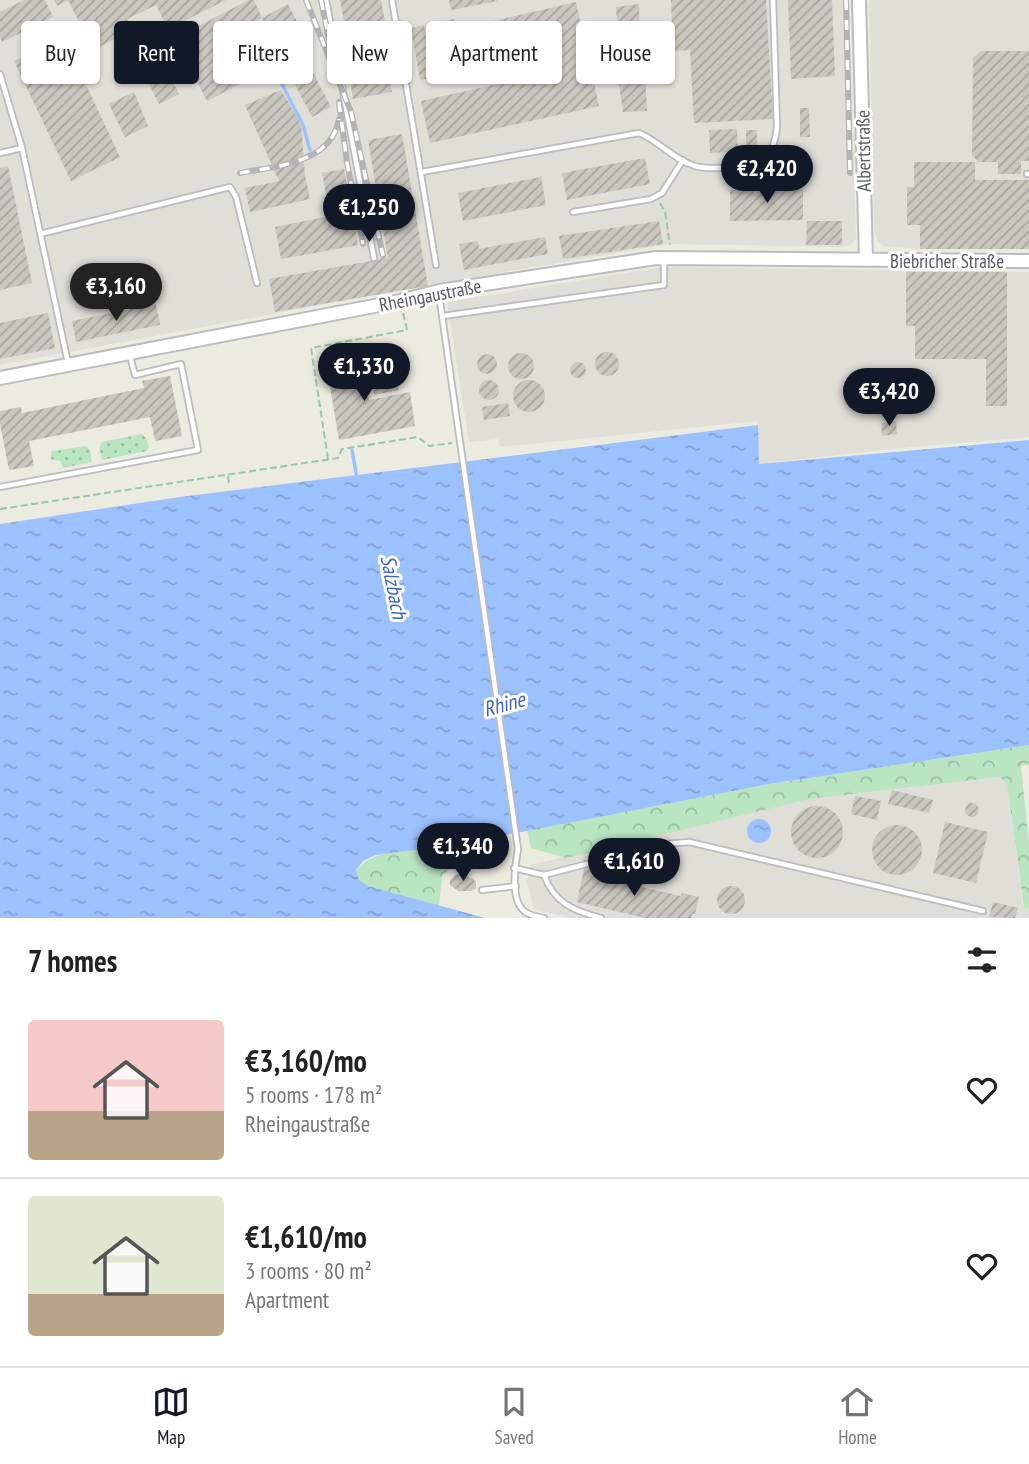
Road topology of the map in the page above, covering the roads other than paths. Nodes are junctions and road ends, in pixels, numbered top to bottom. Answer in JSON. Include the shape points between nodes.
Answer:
{"nodes":[{"id":1,"x":326,"y":0,"type":"edge"},
{"id":2,"x":391,"y":0,"type":"edge"},
{"id":3,"x":773,"y":0,"type":"edge"},
{"id":4,"x":859,"y":0,"type":"edge"},
{"id":5,"x":0,"y":74,"type":"edge"},
{"id":6,"x":22,"y":148,"type":"junction"},
{"id":7,"x":0,"y":153,"type":"edge"},
{"id":8,"x":682,"y":160,"type":"junction"},
{"id":9,"x":422,"y":172,"type":"junction"},
{"id":10,"x":573,"y":212,"type":"dead end"},
{"id":11,"x":40,"y":234,"type":"junction"},
{"id":12,"x":664,"y":257,"type":"junction"},
{"id":13,"x":374,"y":258,"type":"dead end"},
{"id":14,"x":866,"y":260,"type":"junction"},
{"id":15,"x":1029,"y":261,"type":"edge"},
{"id":16,"x":436,"y":265,"type":"dead end"},
{"id":17,"x":257,"y":283,"type":"dead end"},
{"id":18,"x":439,"y":291,"type":"junction"},
{"id":19,"x":443,"y":316,"type":"junction"},
{"id":20,"x":129,"y":352,"type":"junction"},
{"id":21,"x":68,"y":364,"type":"junction"},
{"id":22,"x":0,"y":378,"type":"edge"},
{"id":23,"x":0,"y":487,"type":"edge"},
{"id":24,"x":514,"y":868,"type":"junction"},
{"id":25,"x":544,"y":875,"type":"junction"},
{"id":26,"x":516,"y":886,"type":"junction"},
{"id":27,"x":482,"y":890,"type":"dead end"},
{"id":28,"x":983,"y":911,"type":"dead end"},
{"id":29,"x":544,"y":918,"type":"edge"},
{"id":30,"x":601,"y":918,"type":"edge"}],
"edges":[{"from":1,"to":13,"type":"lane"},
{"from":2,"to":9,"type":"lane"},
{"from":3,"to":8,"type":"lane","via":[[777,127],[766,160],[751,167],[695,166]]},
{"from":4,"to":14,"type":"street","name":"Albertstraße"},
{"from":5,"to":6,"type":"lane"},
{"from":6,"to":7,"type":"lane"},
{"from":6,"to":11,"type":"lane"},
{"from":8,"to":9,"type":"lane","via":[[639,133]]},
{"from":8,"to":10,"type":"lane","via":[[662,193],[651,199]]},
{"from":9,"to":16,"type":"lane"},
{"from":11,"to":17,"type":"lane","via":[[230,187]]},
{"from":11,"to":21,"type":"lane"},
{"from":12,"to":14,"type":"street","name":"Rheingaustraße"},
{"from":12,"to":18,"type":"street","name":"Rheingaustraße"},
{"from":12,"to":19,"type":"lane","via":[[664,285]]},
{"from":14,"to":15,"type":"street","name":"Biebricher Straße"},
{"from":18,"to":19,"type":"lane"},
{"from":18,"to":20,"type":"street","name":"Rheingaustraße"},
{"from":19,"to":24,"type":"lane","via":[[518,849]]},
{"from":20,"to":21,"type":"street","name":"Rheingaustraße"},
{"from":20,"to":23,"type":"lane","via":[[135,375],[181,364],[198,450]]},
{"from":21,"to":22,"type":"street","name":"Rheingaustraße"},
{"from":24,"to":25,"type":"lane"},
{"from":24,"to":26,"type":"lane"},
{"from":25,"to":28,"type":"lane","via":[[665,844],[690,842]]},
{"from":25,"to":30,"type":"lane","via":[[566,906]]},
{"from":26,"to":27,"type":"lane"},
{"from":26,"to":29,"type":"lane","via":[[517,903],[527,913]]}]}
